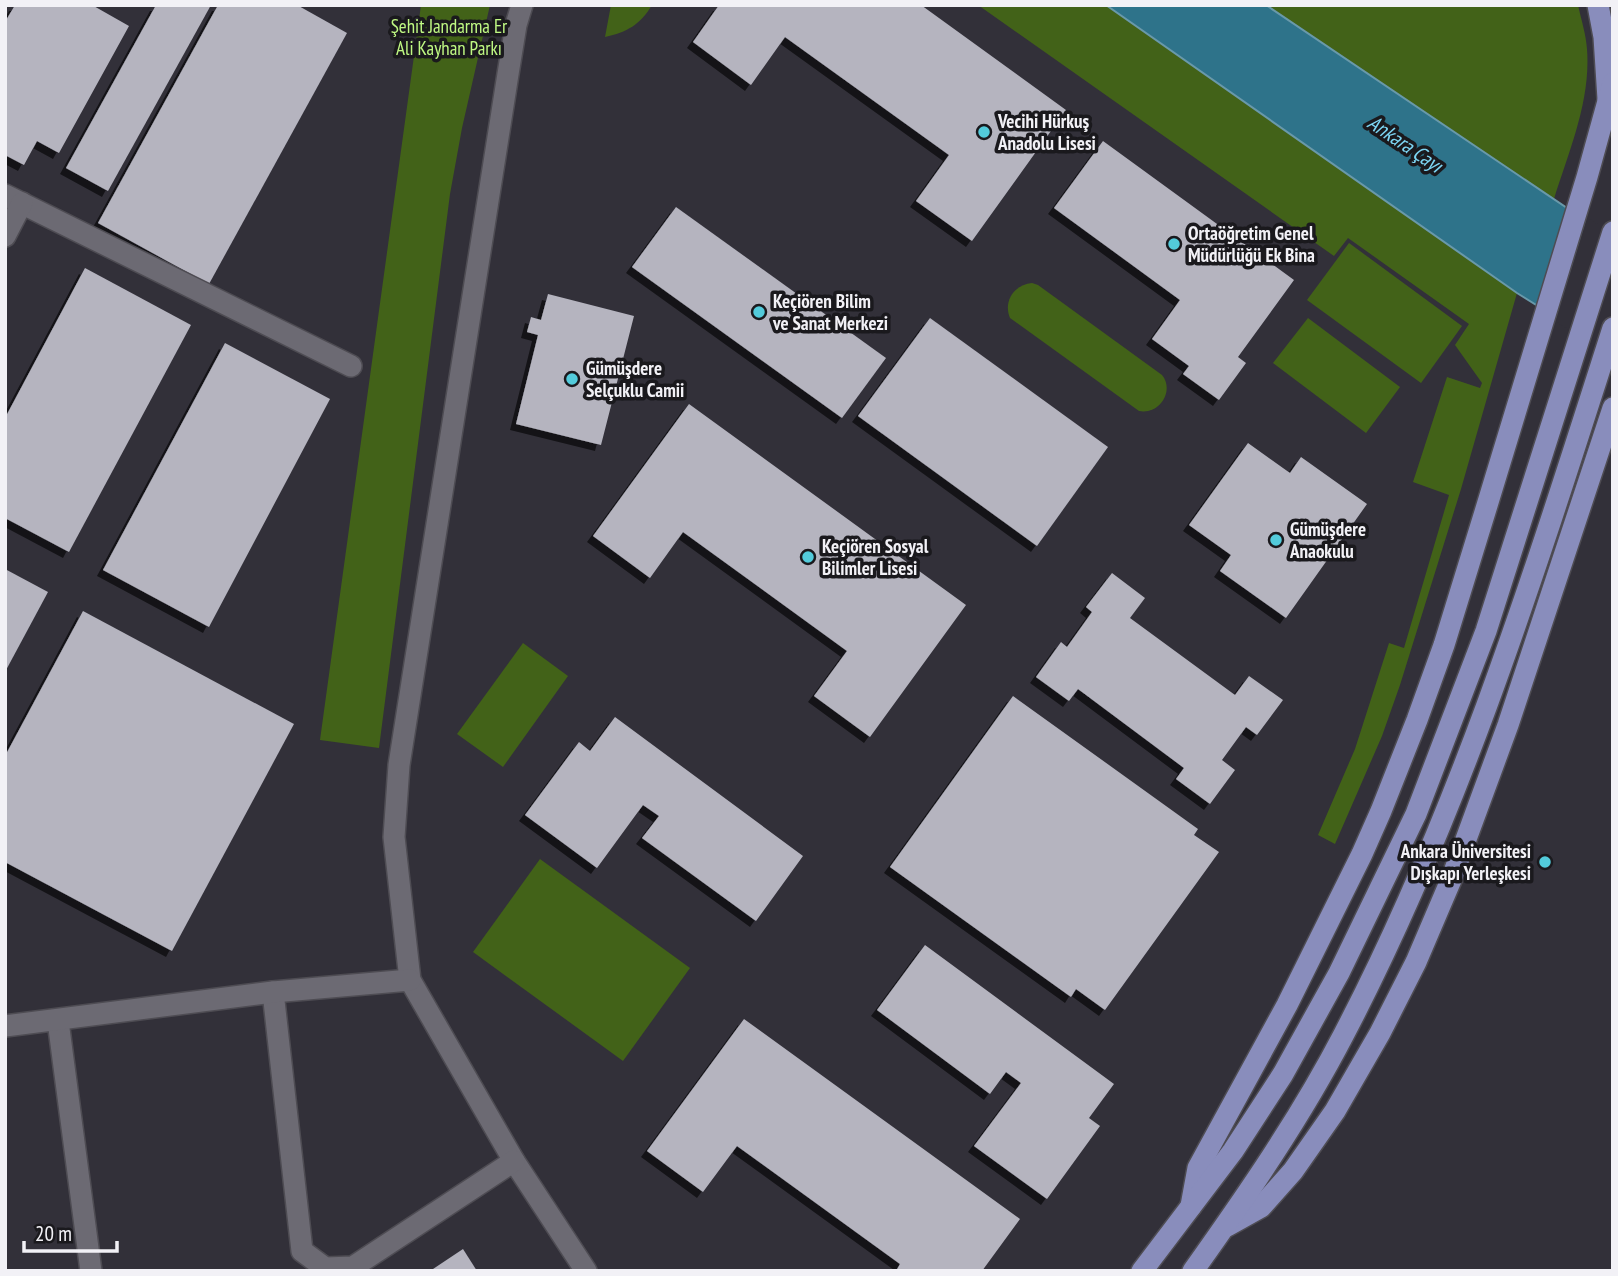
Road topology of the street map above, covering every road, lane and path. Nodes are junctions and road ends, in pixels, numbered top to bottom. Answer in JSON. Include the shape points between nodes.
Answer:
{"nodes":[{"id":1,"x":522,"y":5,"type":"edge"},
{"id":2,"x":1598,"y":5,"type":"edge"},
{"id":3,"x":1610,"y":92,"type":"edge"},
{"id":4,"x":14,"y":199,"type":"edge"},
{"id":5,"x":1613,"y":232,"type":"edge"},
{"id":6,"x":5,"y":236,"type":"edge"},
{"id":7,"x":1613,"y":328,"type":"edge"},
{"id":8,"x":351,"y":366,"type":"dead end"},
{"id":9,"x":1613,"y":408,"type":"edge"},
{"id":10,"x":410,"y":980,"type":"junction"},
{"id":11,"x":273,"y":992,"type":"junction"},
{"id":12,"x":58,"y":1020,"type":"junction"},
{"id":13,"x":5,"y":1026,"type":"edge"},
{"id":14,"x":513,"y":1161,"type":"junction"},
{"id":15,"x":1191,"y":1206,"type":"junction"},
{"id":16,"x":1222,"y":1229,"type":"junction"},
{"id":17,"x":355,"y":1269,"type":"edge"},
{"id":18,"x":91,"y":1271,"type":"edge"},
{"id":19,"x":586,"y":1271,"type":"edge"},
{"id":20,"x":1142,"y":1271,"type":"edge"},
{"id":21,"x":1193,"y":1271,"type":"edge"}],
"edges":[{"from":1,"to":10,"type":"street","via":[[400,765],[394,837]]},
{"from":2,"to":3,"type":"main road"},
{"from":3,"to":15,"type":"main road","via":[[1444,645],[1381,811],[1287,1005],[1198,1168]]},
{"from":4,"to":6,"type":"street"},
{"from":4,"to":8,"type":"street"},
{"from":5,"to":15,"type":"main road","via":[[1486,631],[1416,814],[1339,973],[1283,1074],[1233,1152]]},
{"from":7,"to":16,"type":"main road","via":[[1482,722],[1421,874],[1328,1062]]},
{"from":9,"to":16,"type":"main road","via":[[1504,737],[1416,962],[1335,1111],[1293,1171],[1261,1207]]},
{"from":10,"to":11,"type":"street"},
{"from":10,"to":14,"type":"street"},
{"from":11,"to":12,"type":"street"},
{"from":11,"to":17,"type":"street","via":[[302,1251],[325,1268]]},
{"from":12,"to":13,"type":"street"},
{"from":12,"to":18,"type":"street"},
{"from":14,"to":17,"type":"street"},
{"from":14,"to":19,"type":"street"},
{"from":15,"to":20,"type":"main road"},
{"from":16,"to":21,"type":"main road"}]}
